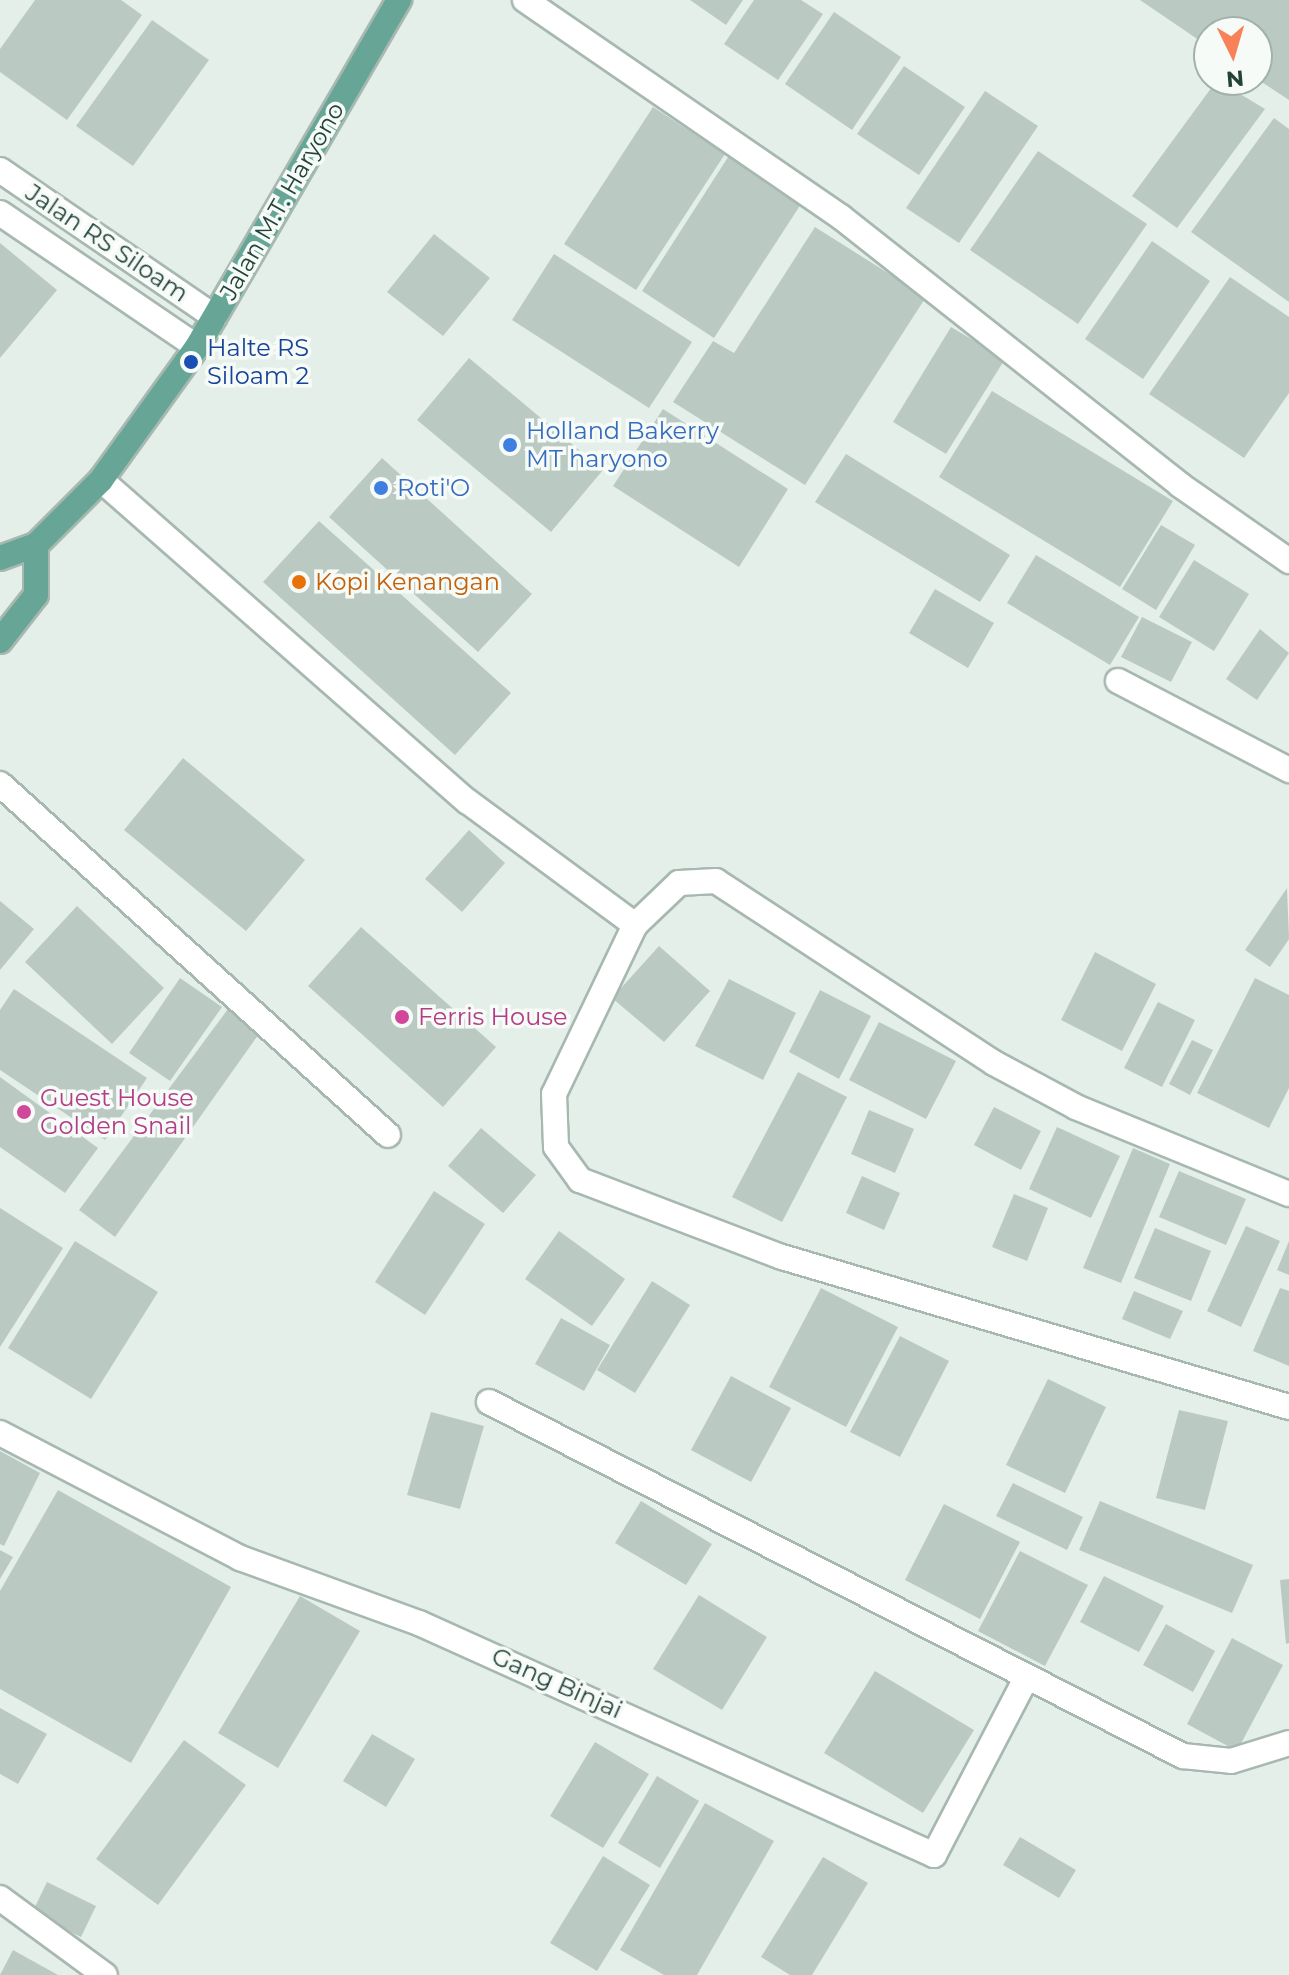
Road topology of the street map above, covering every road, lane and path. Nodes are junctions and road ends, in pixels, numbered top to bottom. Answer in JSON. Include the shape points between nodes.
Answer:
{"nodes":[{"id":1,"x":399,"y":0,"type":"edge"},
{"id":2,"x":525,"y":0,"type":"edge"},
{"id":3,"x":0,"y":170,"type":"edge"},
{"id":4,"x":0,"y":213,"type":"edge"},
{"id":5,"x":215,"y":317,"type":"junction"},
{"id":6,"x":197,"y":347,"type":"junction"},
{"id":7,"x":101,"y":480,"type":"junction"},
{"id":8,"x":36,"y":545,"type":"junction"},
{"id":9,"x":0,"y":558,"type":"edge"},
{"id":10,"x":1289,"y":561,"type":"edge"},
{"id":11,"x":0,"y":641,"type":"edge"},
{"id":12,"x":1118,"y":681,"type":"dead end"},
{"id":13,"x":1289,"y":770,"type":"edge"},
{"id":14,"x":0,"y":784,"type":"edge"},
{"id":15,"x":635,"y":925,"type":"junction"},
{"id":16,"x":388,"y":1135,"type":"dead end"},
{"id":17,"x":1289,"y":1194,"type":"edge"},
{"id":18,"x":489,"y":1402,"type":"dead end"},
{"id":19,"x":1289,"y":1407,"type":"edge"},
{"id":20,"x":0,"y":1433,"type":"edge"},
{"id":21,"x":1025,"y":1680,"type":"junction"},
{"id":22,"x":1289,"y":1743,"type":"edge"},
{"id":23,"x":0,"y":1898,"type":"edge"},
{"id":24,"x":105,"y":1975,"type":"edge"}],
"edges":[{"from":1,"to":5,"type":"main road","name":"Jalan M.T. Haryono"},
{"from":2,"to":10,"type":"street","via":[[841,217],[1180,485]]},
{"from":3,"to":5,"type":"street","name":"Jalan RS Siloam"},
{"from":4,"to":6,"type":"street","name":"Jalan RS Siloam"},
{"from":5,"to":6,"type":"main road","name":"Jalan M.T. Haryono"},
{"from":6,"to":7,"type":"main road","name":"Jalan M.T. Haryono"},
{"from":7,"to":8,"type":"main road","name":"Jalan M.T. Haryono"},
{"from":7,"to":15,"type":"street","via":[[467,801]]},
{"from":8,"to":9,"type":"main road","name":"Jalan M.T. Haryono"},
{"from":8,"to":11,"type":"main road","via":[[36,595]]},
{"from":12,"to":13,"type":"street"},
{"from":14,"to":16,"type":"street"},
{"from":15,"to":17,"type":"street","via":[[679,883],[716,881],[994,1063],[1076,1107]]},
{"from":15,"to":19,"type":"street","via":[[554,1094],[556,1147],[580,1180],[782,1257]]},
{"from":18,"to":21,"type":"street"},
{"from":20,"to":21,"type":"street","name":"Gang Binjai","via":[[240,1558],[419,1623],[934,1855]]},
{"from":21,"to":22,"type":"street","via":[[1208,1764]]},
{"from":23,"to":24,"type":"street"}]}
